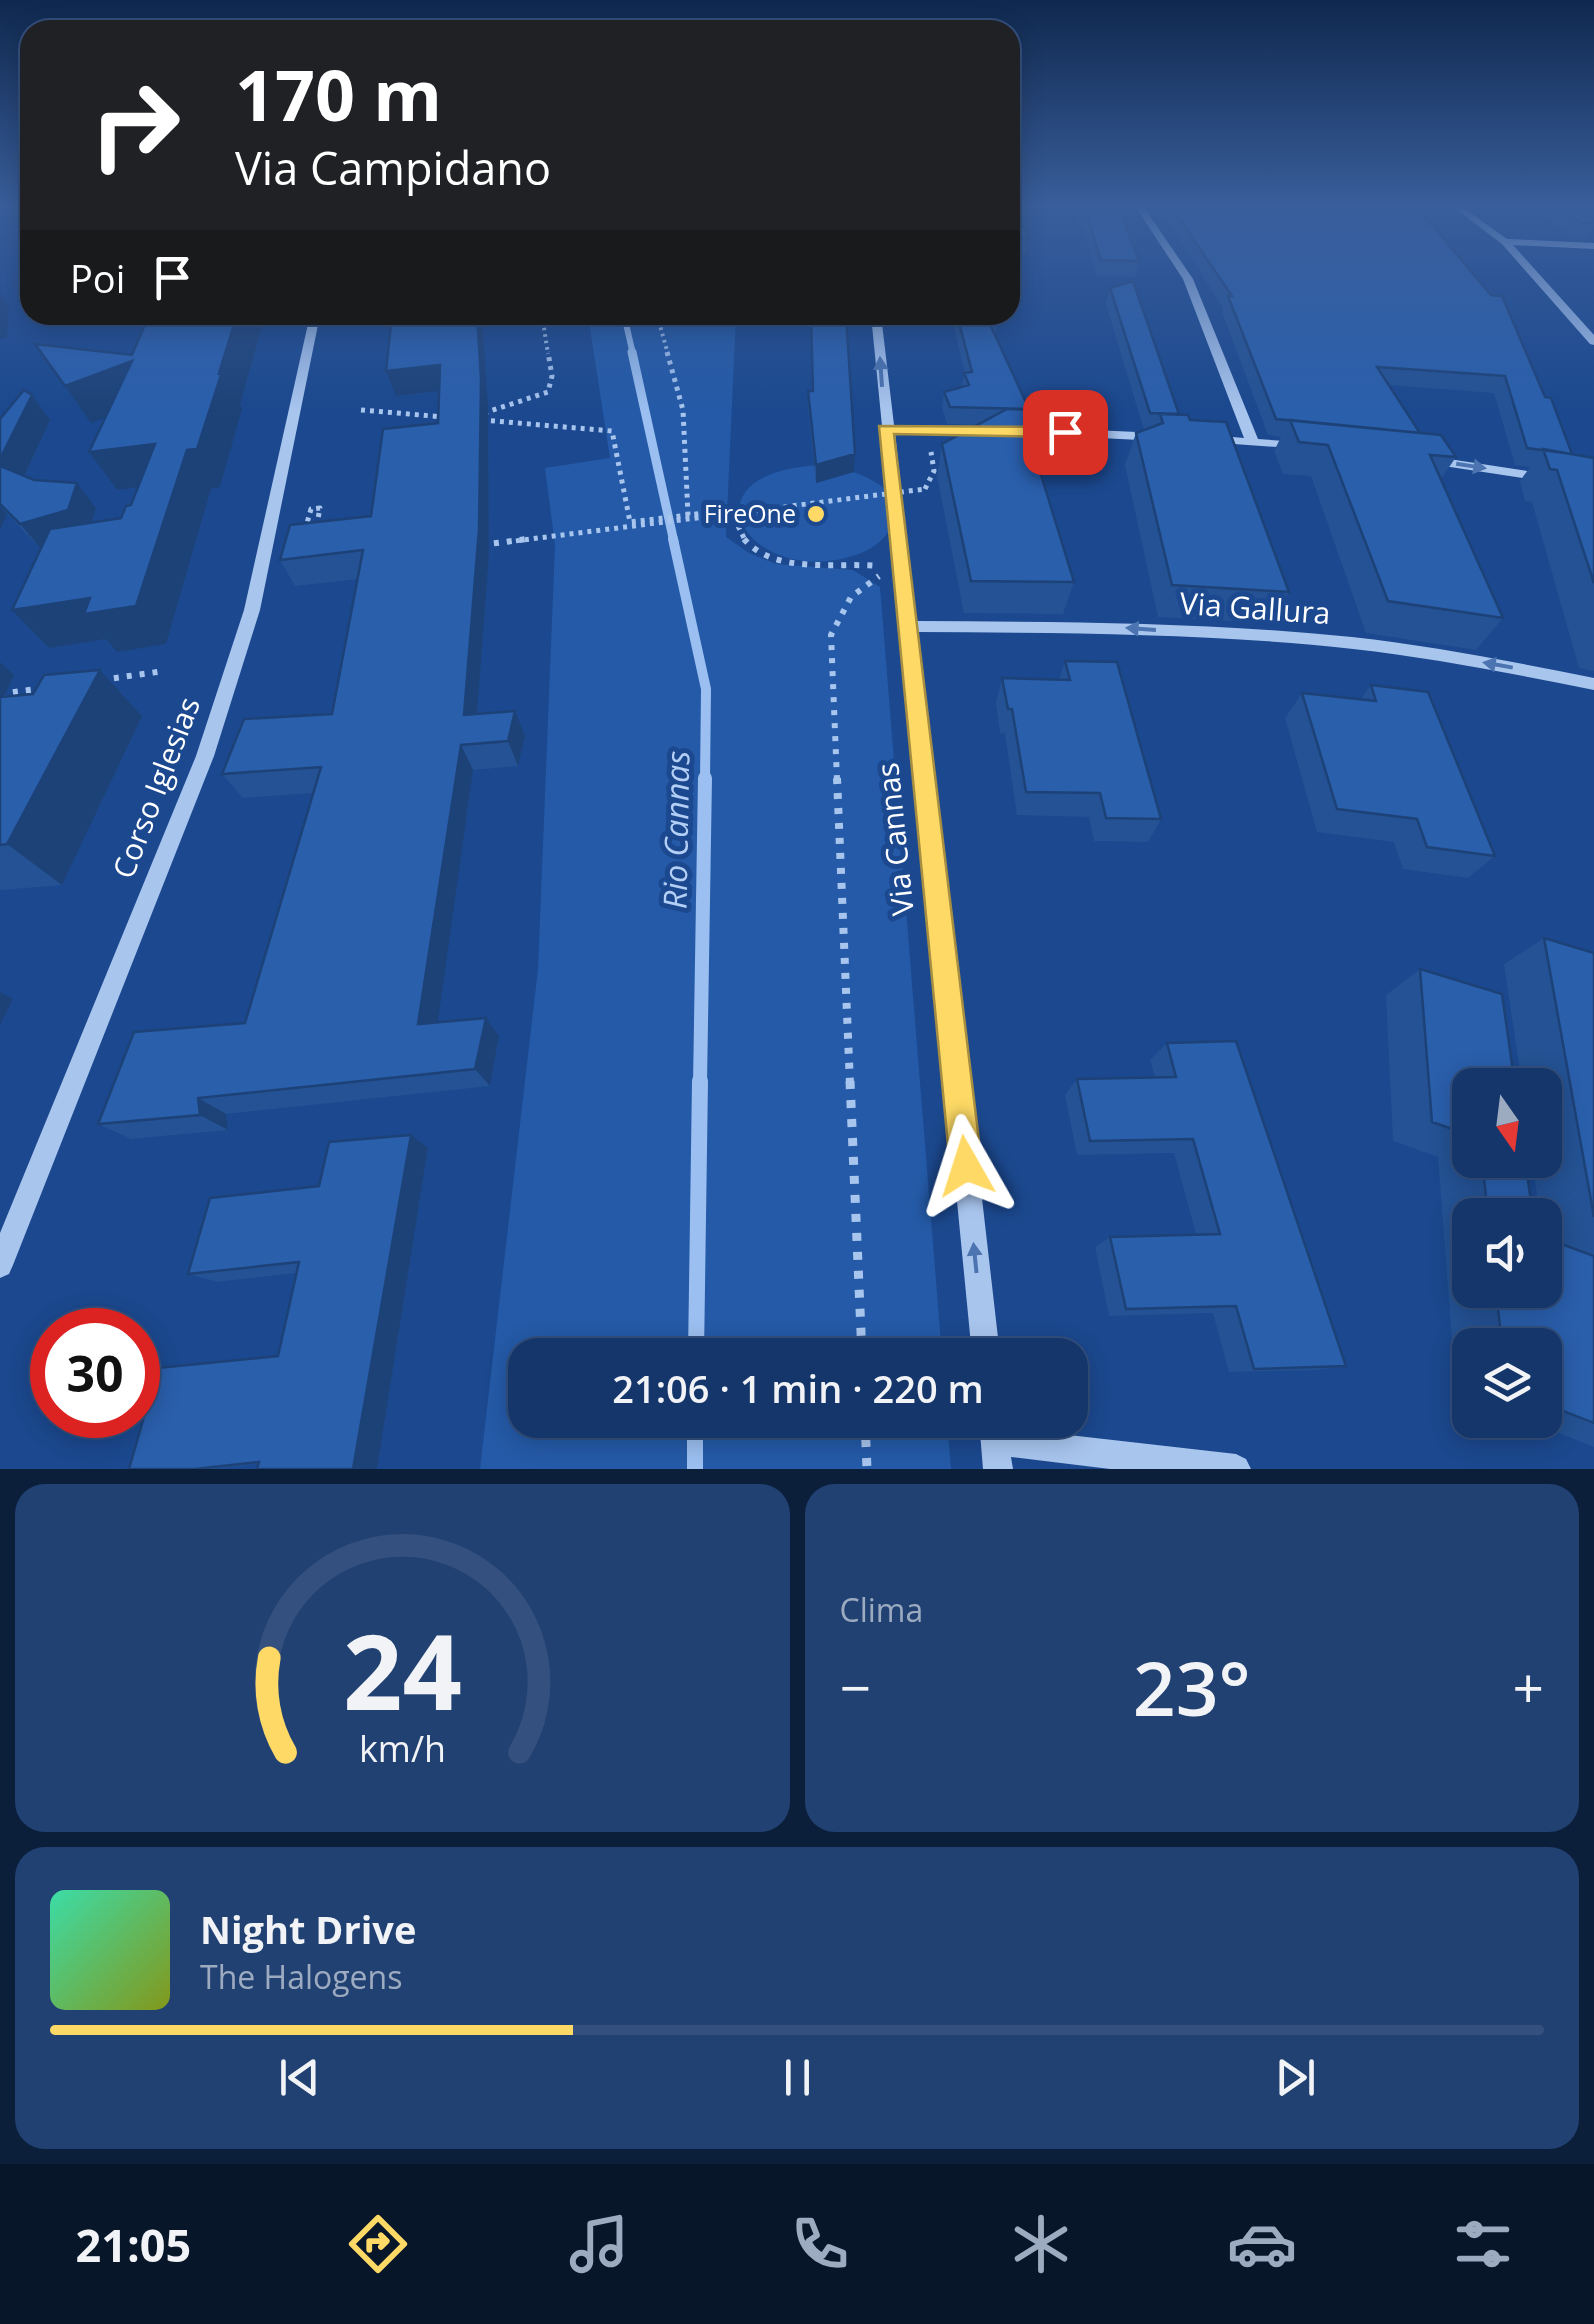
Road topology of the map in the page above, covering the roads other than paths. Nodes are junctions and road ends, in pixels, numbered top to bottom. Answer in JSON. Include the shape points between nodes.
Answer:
{"nodes":[{"id":1,"x":1185,"y":275,"type":"edge"},
{"id":2,"x":1534,"y":275,"type":"edge"},
{"id":3,"x":312,"y":325,"type":"edge"},
{"id":4,"x":877,"y":325,"type":"edge"},
{"id":5,"x":1594,"y":342,"type":"edge"},
{"id":6,"x":885,"y":429,"type":"junction"},
{"id":7,"x":1180,"y":438,"type":"edge"},
{"id":8,"x":1198,"y":438,"type":"edge"},
{"id":9,"x":1252,"y":441,"type":"junction"},
{"id":10,"x":1309,"y":447,"type":"edge"},
{"id":11,"x":1404,"y":458,"type":"edge"},
{"id":12,"x":1594,"y":485,"type":"edge"},
{"id":13,"x":908,"y":626,"type":"junction"},
{"id":14,"x":1594,"y":684,"type":"edge"},
{"id":15,"x":0,"y":1265,"type":"edge"},
{"id":16,"x":984,"y":1338,"type":"edge"},
{"id":17,"x":995,"y":1443,"type":"edge"},
{"id":18,"x":1236,"y":1469,"type":"edge"}],
"edges":[{"from":1,"to":9,"type":"street"},
{"from":2,"to":5,"type":"street"},
{"from":3,"to":15,"type":"street","name":"Corso Iglesias","via":[[252,610],[205,756]]},
{"from":6,"to":4,"type":"street","name":"Via Cannas","one_way":true},
{"from":6,"to":7,"type":"street"},
{"from":6,"to":13,"type":"street","name":"Via Cannas"},
{"from":8,"to":9,"type":"street"},
{"from":9,"to":10,"type":"street"},
{"from":11,"to":12,"type":"street","one_way":true},
{"from":14,"to":13,"type":"street","name":"Via Gallura","one_way":true,"via":[[1322,640],[1120,627]]},
{"from":16,"to":13,"type":"street","name":"Via Cannas","one_way":true},
{"from":17,"to":18,"type":"street"}]}
